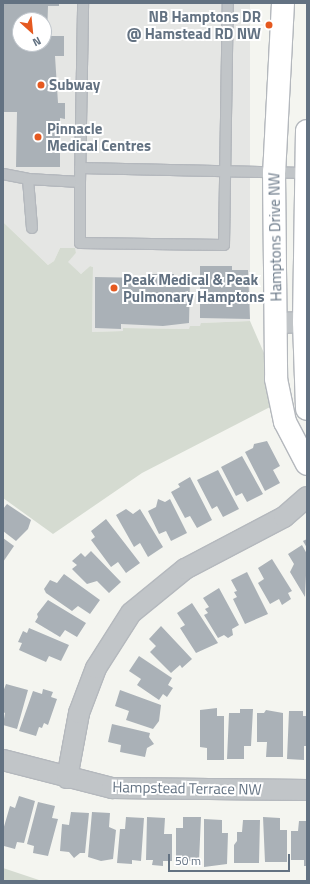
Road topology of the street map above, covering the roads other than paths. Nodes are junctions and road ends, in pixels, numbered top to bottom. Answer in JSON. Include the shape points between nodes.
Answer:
{"nodes":[{"id":1,"x":82,"y":3,"type":"edge"},
{"id":2,"x":228,"y":3,"type":"edge"},
{"id":3,"x":283,"y":3,"type":"edge"},
{"id":4,"x":307,"y":131,"type":"edge"},
{"id":5,"x":80,"y":168,"type":"junction"},
{"id":6,"x":224,"y":170,"type":"junction"},
{"id":7,"x":274,"y":172,"type":"junction"},
{"id":8,"x":305,"y":172,"type":"junction"},
{"id":9,"x":3,"y":174,"type":"edge"},
{"id":10,"x":28,"y":180,"type":"junction"},
{"id":11,"x":80,"y":182,"type":"junction"},
{"id":12,"x":32,"y":228,"type":"dead end"},
{"id":13,"x":306,"y":322,"type":"edge"},
{"id":14,"x":277,"y":323,"type":"junction"},
{"id":15,"x":307,"y":409,"type":"edge"},
{"id":16,"x":307,"y":464,"type":"edge"},
{"id":17,"x":307,"y":497,"type":"edge"},
{"id":18,"x":3,"y":760,"type":"edge"},
{"id":19,"x":67,"y":778,"type":"junction"},
{"id":20,"x":307,"y":790,"type":"edge"}],
"edges":[{"from":1,"to":5,"type":"lane"},
{"from":2,"to":6,"type":"lane"},
{"from":3,"to":7,"type":"street","name":"Hamptons Drive NW"},
{"from":4,"to":8,"type":"street","name":"Hamptons Drive NW"},
{"from":5,"to":6,"type":"lane"},
{"from":5,"to":11,"type":"lane"},
{"from":6,"to":7,"type":"lane"},
{"from":6,"to":11,"type":"lane","via":[[224,245],[80,243]]},
{"from":7,"to":8,"type":"lane"},
{"from":7,"to":14,"type":"street","name":"Hamptons Drive NW"},
{"from":8,"to":13,"type":"street","name":"Hamptons Drive NW"},
{"from":9,"to":10,"type":"lane"},
{"from":10,"to":11,"type":"lane"},
{"from":10,"to":12,"type":"lane"},
{"from":13,"to":14,"type":"street"},
{"from":13,"to":15,"type":"street","name":"Hamptons Drive NW"},
{"from":14,"to":16,"type":"street","name":"Hamptons Drive NW","via":[[276,379],[285,422]]},
{"from":17,"to":19,"type":"street","via":[[284,517],[185,569],[132,613],[96,668],[80,713]]},
{"from":18,"to":19,"type":"street","name":"Hampstead Terrace NW"},
{"from":19,"to":20,"type":"street","name":"Hampstead Terrace NW","via":[[112,788]]}]}
